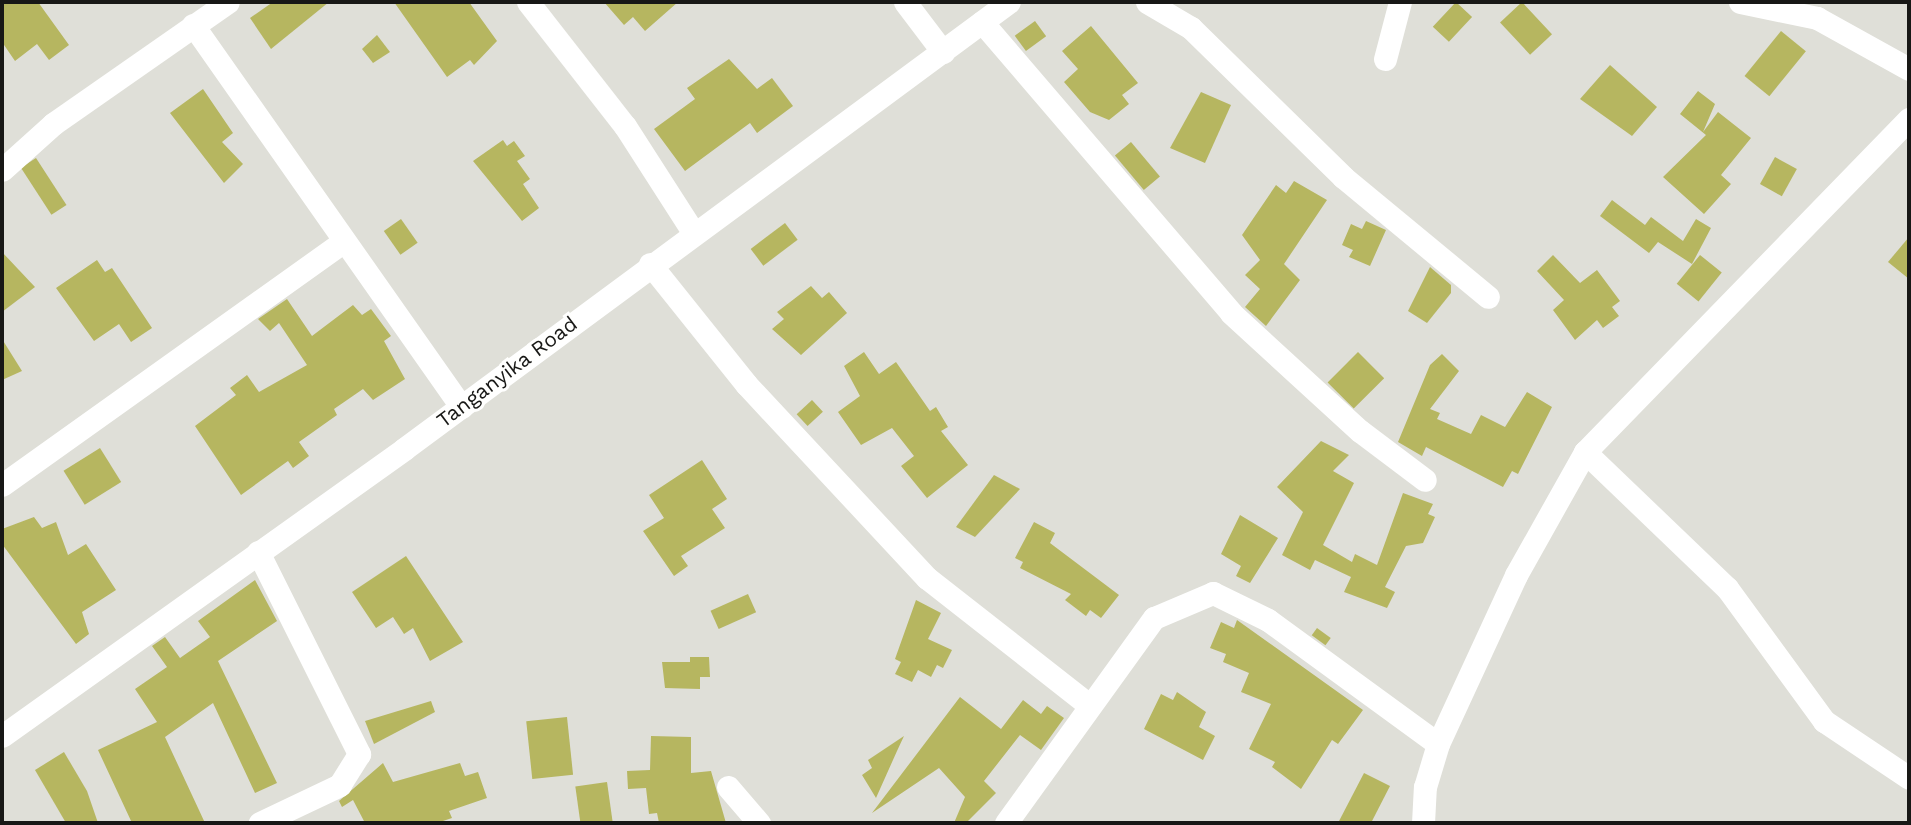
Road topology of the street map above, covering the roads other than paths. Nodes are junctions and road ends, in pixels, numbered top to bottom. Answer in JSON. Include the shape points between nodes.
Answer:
{"nodes":[{"id":1,"x":228,"y":2,"type":"edge"},
{"id":2,"x":528,"y":2,"type":"edge"},
{"id":3,"x":905,"y":2,"type":"edge"},
{"id":4,"x":1009,"y":2,"type":"edge"},
{"id":5,"x":1147,"y":2,"type":"edge"},
{"id":6,"x":1400,"y":2,"type":"edge"},
{"id":7,"x":1740,"y":2,"type":"edge"},
{"id":8,"x":982,"y":22,"type":"junction"},
{"id":9,"x":193,"y":26,"type":"junction"},
{"id":10,"x":943,"y":52,"type":"junction"},
{"id":11,"x":1385,"y":59,"type":"dead end"},
{"id":12,"x":1909,"y":69,"type":"edge"},
{"id":13,"x":1909,"y":119,"type":"edge"},
{"id":14,"x":2,"y":170,"type":"edge"},
{"id":15,"x":693,"y":232,"type":"junction"},
{"id":16,"x":344,"y":242,"type":"junction"},
{"id":17,"x":650,"y":264,"type":"junction"},
{"id":18,"x":1488,"y":298,"type":"dead end"},
{"id":19,"x":461,"y":407,"type":"junction"},
{"id":20,"x":1585,"y":452,"type":"junction"},
{"id":21,"x":1425,"y":480,"type":"dead end"},
{"id":22,"x":2,"y":485,"type":"edge"},
{"id":23,"x":258,"y":552,"type":"junction"},
{"id":24,"x":1089,"y":705,"type":"junction"},
{"id":25,"x":2,"y":736,"type":"edge"},
{"id":26,"x":1438,"y":744,"type":"junction"},
{"id":27,"x":1909,"y":778,"type":"edge"},
{"id":28,"x":728,"y":787,"type":"dead end"},
{"id":29,"x":260,"y":823,"type":"edge"},
{"id":30,"x":759,"y":823,"type":"edge"},
{"id":31,"x":1006,"y":823,"type":"edge"},
{"id":32,"x":1423,"y":823,"type":"edge"}],
"edges":[{"from":1,"to":9,"type":"street"},
{"from":2,"to":15,"type":"street","via":[[625,126]]},
{"from":3,"to":10,"type":"street"},
{"from":4,"to":8,"type":"street","name":"Tanganyika Road"},
{"from":5,"to":18,"type":"street","via":[[1191,28],[1343,177]]},
{"from":6,"to":11,"type":"street"},
{"from":7,"to":12,"type":"street","via":[[1817,18]]},
{"from":8,"to":10,"type":"street","name":"Tanganyika Road"},
{"from":8,"to":21,"type":"street","via":[[1231,313],[1360,431]]},
{"from":9,"to":14,"type":"street","via":[[53,124]]},
{"from":9,"to":16,"type":"street"},
{"from":10,"to":15,"type":"street","name":"Tanganyika Road"},
{"from":13,"to":20,"type":"street"},
{"from":15,"to":17,"type":"street","name":"Tanganyika Road"},
{"from":16,"to":19,"type":"street"},
{"from":16,"to":22,"type":"street"},
{"from":17,"to":19,"type":"street","name":"Tanganyika Road"},
{"from":17,"to":24,"type":"street","via":[[746,384],[918,568]]},
{"from":19,"to":23,"type":"street","name":"Tanganyika Road"},
{"from":20,"to":26,"type":"street","via":[[1516,575]]},
{"from":20,"to":27,"type":"street","via":[[1727,588],[1824,721]]},
{"from":23,"to":25,"type":"street","name":"Tanganyika Road"},
{"from":23,"to":29,"type":"street","via":[[359,754],[340,785]]},
{"from":24,"to":26,"type":"street","via":[[1154,618],[1213,593],[1268,620]]},
{"from":24,"to":31,"type":"street"},
{"from":26,"to":32,"type":"street","via":[[1425,787]]},
{"from":28,"to":30,"type":"street"}]}
